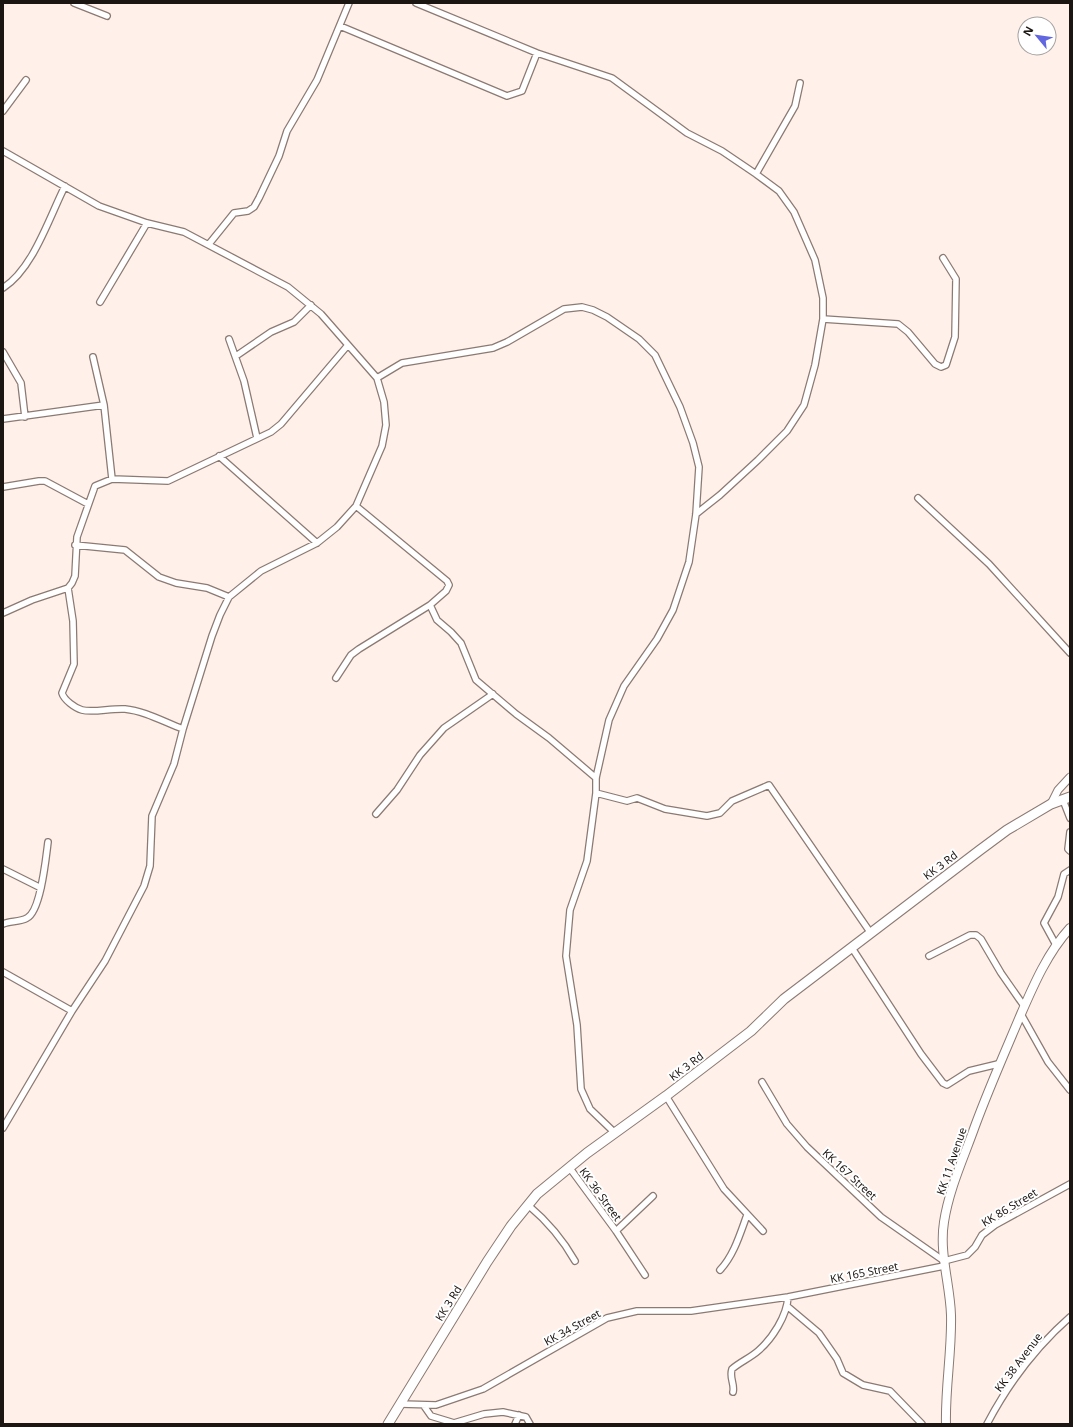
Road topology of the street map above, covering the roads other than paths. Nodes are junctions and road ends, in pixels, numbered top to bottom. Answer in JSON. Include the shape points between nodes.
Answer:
{"nodes":[{"id":1,"x":74,"y":3,"type":"edge"},
{"id":2,"x":349,"y":3,"type":"edge"},
{"id":3,"x":416,"y":3,"type":"edge"},
{"id":4,"x":107,"y":16,"type":"dead end"},
{"id":5,"x":340,"y":26,"type":"junction"},
{"id":6,"x":537,"y":53,"type":"junction"},
{"id":7,"x":26,"y":80,"type":"dead end"},
{"id":8,"x":800,"y":83,"type":"dead end"},
{"id":9,"x":3,"y":111,"type":"edge"},
{"id":10,"x":3,"y":151,"type":"edge"},
{"id":11,"x":756,"y":174,"type":"junction"},
{"id":12,"x":64,"y":186,"type":"junction"},
{"id":13,"x":147,"y":223,"type":"junction"},
{"id":14,"x":209,"y":244,"type":"junction"},
{"id":15,"x":943,"y":258,"type":"dead end"},
{"id":16,"x":3,"y":288,"type":"edge"},
{"id":17,"x":100,"y":302,"type":"dead end"},
{"id":18,"x":311,"y":305,"type":"junction"},
{"id":19,"x":823,"y":319,"type":"junction"},
{"id":20,"x":229,"y":339,"type":"dead end"},
{"id":21,"x":348,"y":345,"type":"junction"},
{"id":22,"x":3,"y":352,"type":"edge"},
{"id":23,"x":236,"y":356,"type":"junction"},
{"id":24,"x":93,"y":357,"type":"dead end"},
{"id":25,"x":377,"y":378,"type":"junction"},
{"id":26,"x":104,"y":405,"type":"junction"},
{"id":27,"x":25,"y":417,"type":"junction"},
{"id":28,"x":3,"y":419,"type":"edge"},
{"id":29,"x":257,"y":438,"type":"junction"},
{"id":30,"x":219,"y":456,"type":"junction"},
{"id":31,"x":112,"y":479,"type":"junction"},
{"id":32,"x":3,"y":487,"type":"edge"},
{"id":33,"x":918,"y":498,"type":"dead end"},
{"id":34,"x":88,"y":504,"type":"junction"},
{"id":35,"x":356,"y":506,"type":"junction"},
{"id":36,"x":696,"y":514,"type":"junction"},
{"id":37,"x":317,"y":544,"type":"junction"},
{"id":38,"x":75,"y":545,"type":"junction"},
{"id":39,"x":68,"y":588,"type":"junction"},
{"id":40,"x":229,"y":597,"type":"junction"},
{"id":41,"x":430,"y":605,"type":"junction"},
{"id":42,"x":3,"y":613,"type":"edge"},
{"id":43,"x":1070,"y":653,"type":"edge"},
{"id":44,"x":336,"y":678,"type":"dead end"},
{"id":45,"x":493,"y":694,"type":"junction"},
{"id":46,"x":183,"y":730,"type":"junction"},
{"id":47,"x":1070,"y":777,"type":"edge"},
{"id":48,"x":596,"y":778,"type":"junction"},
{"id":49,"x":596,"y":793,"type":"junction"},
{"id":50,"x":1066,"y":799,"type":"edge"},
{"id":51,"x":1051,"y":804,"type":"junction"},
{"id":52,"x":376,"y":814,"type":"dead end"},
{"id":53,"x":1070,"y":818,"type":"edge"},
{"id":54,"x":1070,"y":832,"type":"edge"},
{"id":55,"x":48,"y":842,"type":"dead end"},
{"id":56,"x":1070,"y":852,"type":"edge"},
{"id":57,"x":3,"y":868,"type":"edge"},
{"id":58,"x":1070,"y":870,"type":"edge"},
{"id":59,"x":41,"y":888,"type":"junction"},
{"id":60,"x":3,"y":924,"type":"edge"},
{"id":61,"x":1070,"y":928,"type":"edge"},
{"id":62,"x":870,"y":932,"type":"junction"},
{"id":63,"x":1056,"y":945,"type":"junction"},
{"id":64,"x":852,"y":948,"type":"junction"},
{"id":65,"x":929,"y":956,"type":"dead end"},
{"id":66,"x":3,"y":972,"type":"edge"},
{"id":67,"x":1024,"y":1006,"type":"junction"},
{"id":68,"x":72,"y":1011,"type":"junction"},
{"id":69,"x":1021,"y":1014,"type":"junction"},
{"id":70,"x":998,"y":1064,"type":"junction"},
{"id":71,"x":762,"y":1082,"type":"dead end"},
{"id":72,"x":1070,"y":1090,"type":"edge"},
{"id":73,"x":666,"y":1096,"type":"junction"},
{"id":74,"x":3,"y":1128,"type":"edge"},
{"id":75,"x":615,"y":1133,"type":"junction"},
{"id":76,"x":569,"y":1166,"type":"junction"},
{"id":77,"x":1070,"y":1184,"type":"edge"},
{"id":78,"x":653,"y":1196,"type":"dead end"},
{"id":79,"x":528,"y":1205,"type":"junction"},
{"id":80,"x":747,"y":1215,"type":"junction"},
{"id":81,"x":616,"y":1231,"type":"junction"},
{"id":82,"x":763,"y":1231,"type":"dead end"},
{"id":83,"x":575,"y":1261,"type":"dead end"},
{"id":84,"x":944,"y":1263,"type":"junction"},
{"id":85,"x":720,"y":1270,"type":"dead end"},
{"id":86,"x":645,"y":1275,"type":"dead end"},
{"id":87,"x":788,"y":1297,"type":"junction"},
{"id":88,"x":787,"y":1306,"type":"junction"},
{"id":89,"x":1070,"y":1317,"type":"edge"},
{"id":90,"x":733,"y":1392,"type":"dead end"},
{"id":91,"x":400,"y":1404,"type":"junction"},
{"id":92,"x":424,"y":1406,"type":"junction"},
{"id":93,"x":519,"y":1415,"type":"junction"},
{"id":94,"x":388,"y":1424,"type":"edge"},
{"id":95,"x":515,"y":1424,"type":"edge"},
{"id":96,"x":530,"y":1424,"type":"edge"},
{"id":97,"x":922,"y":1424,"type":"edge"},
{"id":98,"x":946,"y":1424,"type":"edge"},
{"id":99,"x":987,"y":1424,"type":"edge"}],
"edges":[{"from":1,"to":4,"type":"street"},
{"from":2,"to":5,"type":"street"},
{"from":3,"to":6,"type":"street"},
{"from":5,"to":6,"type":"street","via":[[507,96],[522,91]]},
{"from":5,"to":14,"type":"street","via":[[317,80],[287,131],[279,156],[254,207],[234,214]]},
{"from":6,"to":11,"type":"street","via":[[612,78],[687,132]]},
{"from":7,"to":9,"type":"street"},
{"from":8,"to":11,"type":"street","via":[[795,106]]},
{"from":10,"to":12,"type":"street"},
{"from":11,"to":19,"type":"street","via":[[779,191],[794,212],[815,260],[823,298]]},
{"from":12,"to":13,"type":"street","via":[[99,206]]},
{"from":12,"to":16,"type":"street","via":[[27,263],[18,276]]},
{"from":13,"to":14,"type":"street","via":[[184,232]]},
{"from":13,"to":17,"type":"street"},
{"from":14,"to":18,"type":"street","via":[[288,286]]},
{"from":15,"to":19,"type":"street","via":[[956,279],[955,337],[946,365],[942,367],[935,364],[898,324]]},
{"from":18,"to":21,"type":"street"},
{"from":18,"to":23,"type":"street","via":[[294,322],[271,332]]},
{"from":19,"to":36,"type":"street","via":[[815,365],[804,405],[798,416],[758,460]]},
{"from":20,"to":23,"type":"street"},
{"from":21,"to":25,"type":"street"},
{"from":21,"to":29,"type":"street","via":[[281,424]]},
{"from":22,"to":27,"type":"street","via":[[21,383]]},
{"from":23,"to":29,"type":"street"},
{"from":24,"to":26,"type":"street"},
{"from":25,"to":35,"type":"street","via":[[384,402],[386,425],[382,446]]},
{"from":25,"to":36,"type":"street","via":[[402,363],[493,348],[564,308],[582,307],[593,310],[639,339],[654,355],[680,407],[696,455],[699,467]]},
{"from":26,"to":27,"type":"street"},
{"from":26,"to":31,"type":"street"},
{"from":27,"to":28,"type":"street"},
{"from":29,"to":30,"type":"street"},
{"from":30,"to":31,"type":"street","via":[[168,481]]},
{"from":30,"to":37,"type":"street"},
{"from":31,"to":34,"type":"street","via":[[95,486]]},
{"from":32,"to":34,"type":"street","via":[[45,481]]},
{"from":33,"to":43,"type":"street","via":[[989,564]]},
{"from":34,"to":38,"type":"street"},
{"from":35,"to":37,"type":"street"},
{"from":35,"to":41,"type":"street","via":[[447,581],[449,586],[446,591]]},
{"from":36,"to":48,"type":"street","via":[[689,562],[673,610],[657,639],[624,686],[616,703],[604,736]]},
{"from":37,"to":40,"type":"street","via":[[262,571]]},
{"from":38,"to":39,"type":"street","via":[[75,576]]},
{"from":38,"to":40,"type":"street","via":[[125,550],[159,577],[176,583],[207,588]]},
{"from":39,"to":42,"type":"street"},
{"from":39,"to":46,"type":"street","via":[[74,664],[63,696],[84,711],[126,709]]},
{"from":40,"to":46,"type":"street","via":[[212,636]]},
{"from":41,"to":44,"type":"street","via":[[351,655]]},
{"from":41,"to":45,"type":"street","via":[[437,620],[461,643],[476,680]]},
{"from":45,"to":48,"type":"street"},
{"from":45,"to":52,"type":"street","via":[[444,728],[420,755],[397,790]]},
{"from":46,"to":68,"type":"street","via":[[174,764],[152,816],[150,866],[144,886],[105,961]]},
{"from":47,"to":51,"type":"street","via":[[1058,790]]},
{"from":48,"to":49,"type":"street"},
{"from":49,"to":62,"type":"street","via":[[627,801],[642,799],[665,809],[707,816],[720,813],[732,801],[769,785]]},
{"from":49,"to":75,"type":"street","via":[[587,861],[570,910],[566,956],[577,1025],[582,1089],[590,1109]]},
{"from":50,"to":51,"type":"highway","name":"KK 3 Rd"},
{"from":50,"to":53,"type":"street"},
{"from":51,"to":62,"type":"highway","name":"KK 3 Rd","via":[[1007,830]]},
{"from":54,"to":56,"type":"street"},
{"from":55,"to":59,"type":"street"},
{"from":57,"to":59,"type":"street"},
{"from":58,"to":63,"type":"street","via":[[1064,874],[1058,897],[1044,923]]},
{"from":59,"to":60,"type":"street","via":[[37,904],[28,918]]},
{"from":61,"to":63,"type":"main road","name":"KK 11 Avenue"},
{"from":62,"to":64,"type":"highway","name":"KK 3 Rd"},
{"from":63,"to":67,"type":"main road","name":"KK 11 Avenue"},
{"from":64,"to":70,"type":"street","via":[[921,1054],[943,1083],[947,1085],[969,1071]]},
{"from":64,"to":73,"type":"highway","name":"KK 3 Rd","via":[[784,999],[751,1031]]},
{"from":65,"to":67,"type":"street","via":[[970,935],[976,935]]},
{"from":66,"to":68,"type":"street"},
{"from":67,"to":69,"type":"main road","name":"KK 11 Avenue"},
{"from":68,"to":74,"type":"street"},
{"from":69,"to":70,"type":"main road","name":"KK 11 Avenue"},
{"from":69,"to":72,"type":"street","via":[[1048,1062]]},
{"from":70,"to":84,"type":"main road","name":"KK 11 Avenue","via":[[948,1205],[943,1231]]},
{"from":71,"to":84,"type":"street","name":"KK 167 Street","via":[[787,1124],[807,1147],[881,1217]]},
{"from":73,"to":75,"type":"highway","name":"KK 3 Rd"},
{"from":73,"to":80,"type":"street","via":[[724,1189]]},
{"from":75,"to":76,"type":"highway","name":"KK 3 Rd"},
{"from":76,"to":79,"type":"highway","name":"KK 3 Rd"},
{"from":76,"to":81,"type":"street","name":"KK 36 Street"},
{"from":77,"to":84,"type":"street","name":"KK 86 Street","via":[[991,1227],[967,1255]]},
{"from":78,"to":81,"type":"street","name":"KK 36 Street"},
{"from":79,"to":83,"type":"street","via":[[557,1233]]},
{"from":79,"to":91,"type":"highway","name":"KK 3 Rd","via":[[487,1262]]},
{"from":80,"to":82,"type":"street"},
{"from":80,"to":85,"type":"street","via":[[728,1260]]},
{"from":81,"to":86,"type":"street"},
{"from":84,"to":87,"type":"street","name":"KK 165 Street"},
{"from":84,"to":98,"type":"main road","name":"KK 11 Avenue","via":[[951,1314]]},
{"from":87,"to":88,"type":"street"},
{"from":87,"to":92,"type":"street","name":"KK 34 Street","via":[[691,1311],[637,1311],[607,1318],[483,1389]]},
{"from":88,"to":90,"type":"street","via":[[766,1343],[758,1352],[732,1369]]},
{"from":88,"to":97,"type":"street","via":[[819,1333],[837,1359],[843,1373],[863,1385],[890,1391]]},
{"from":89,"to":99,"type":"street","name":"KK 38 Avenue","via":[[1026,1364]]},
{"from":91,"to":92,"type":"street","name":"KK 34 Street"},
{"from":91,"to":94,"type":"highway","name":"KK 3 Rd"},
{"from":92,"to":93,"type":"street","via":[[431,1416],[454,1423],[484,1414],[504,1412]]},
{"from":93,"to":95,"type":"street"},
{"from":93,"to":96,"type":"street","via":[[526,1417]]}]}
